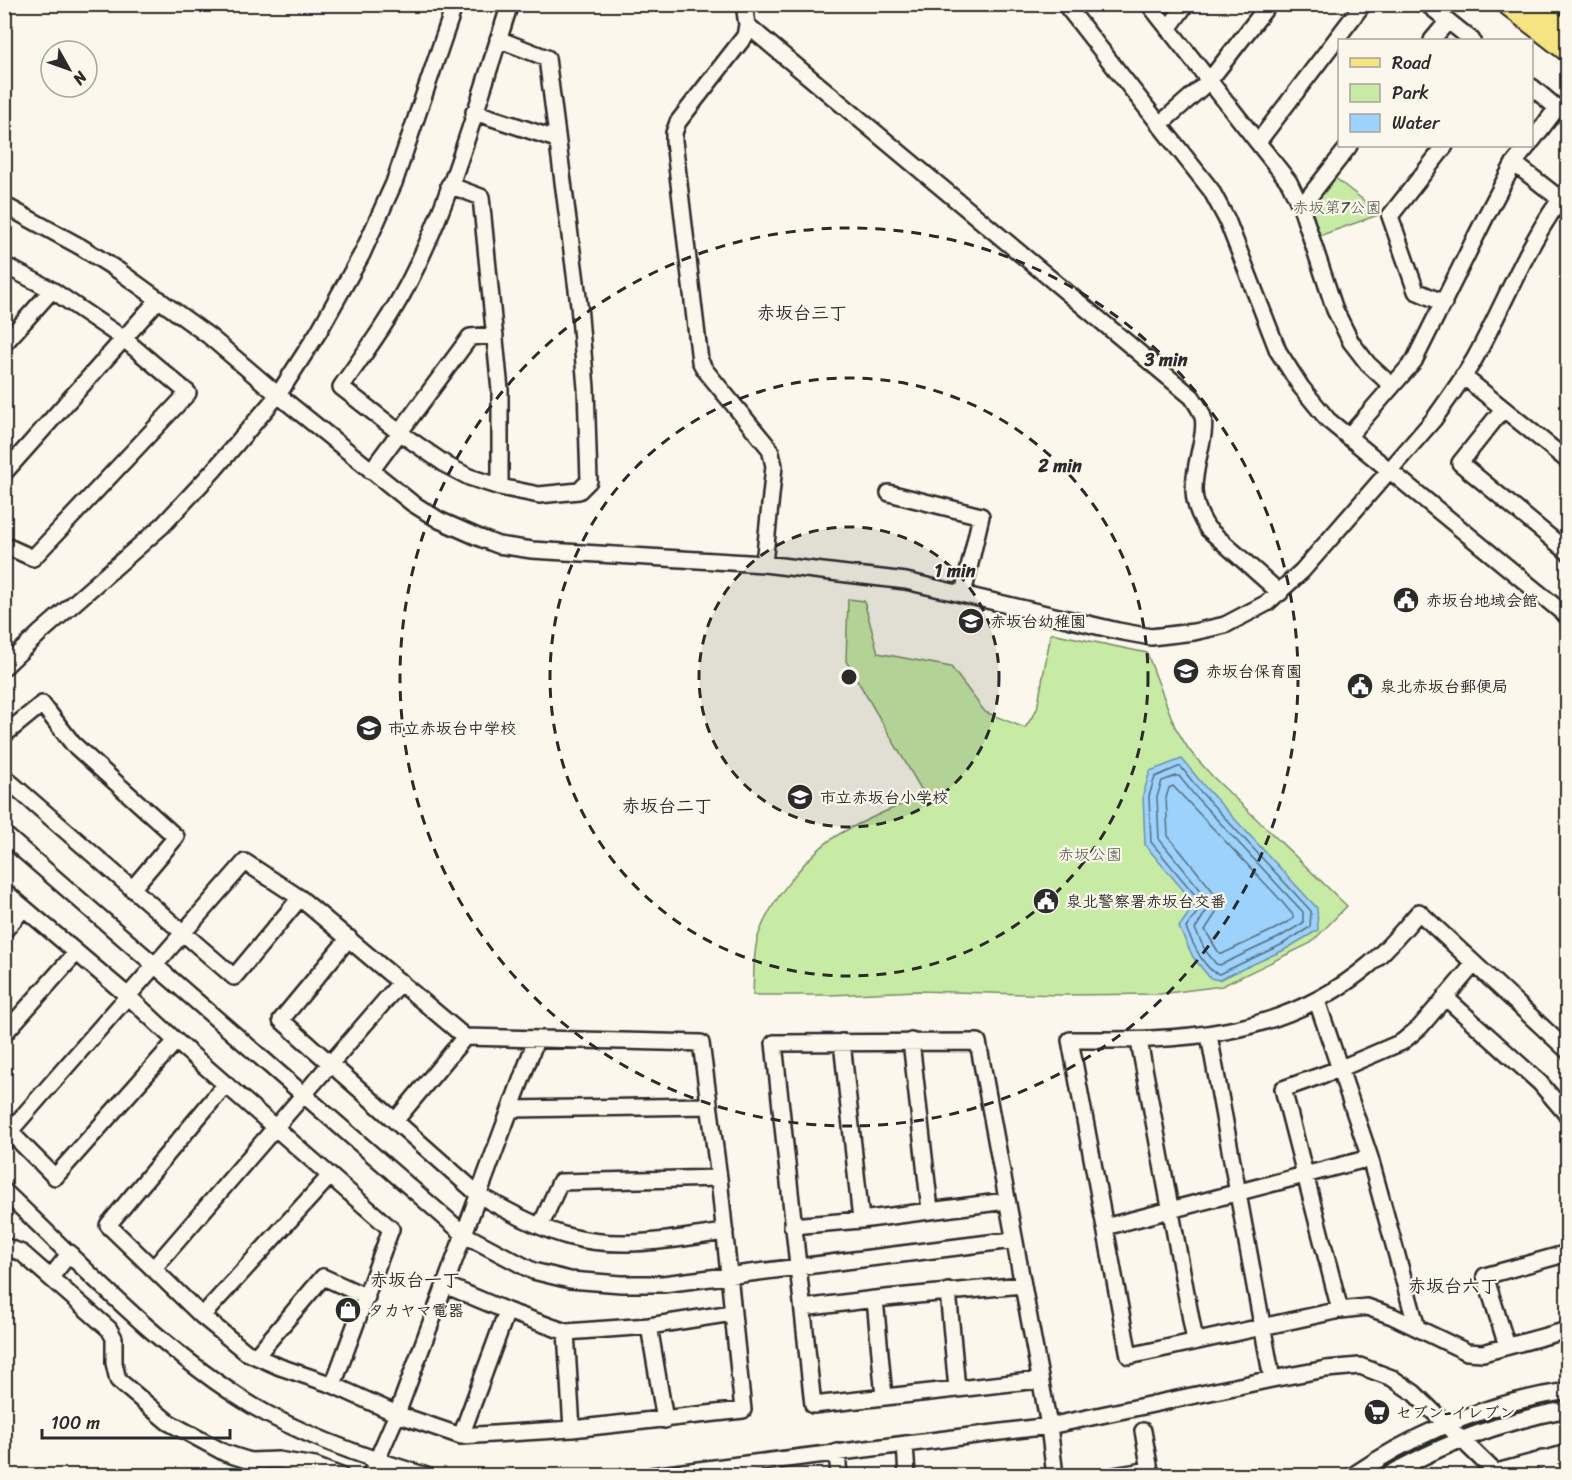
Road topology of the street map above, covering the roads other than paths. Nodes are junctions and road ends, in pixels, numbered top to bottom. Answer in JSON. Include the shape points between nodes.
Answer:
{"nodes":[{"id":1,"x":455,"y":4,"type":"edge"},
{"id":2,"x":510,"y":4,"type":"edge"},
{"id":3,"x":744,"y":4,"type":"edge"},
{"id":4,"x":1065,"y":4,"type":"edge"},
{"id":5,"x":1149,"y":4,"type":"edge"},
{"id":6,"x":1186,"y":4,"type":"edge"},
{"id":7,"x":1269,"y":4,"type":"edge"},
{"id":8,"x":1363,"y":4,"type":"edge"},
{"id":9,"x":1427,"y":4,"type":"edge"},
{"id":10,"x":1505,"y":4,"type":"edge"},
{"id":11,"x":1532,"y":4,"type":"edge"},
{"id":12,"x":1448,"y":21,"type":"junction"},
{"id":13,"x":747,"y":25,"type":"junction"},
{"id":14,"x":1168,"y":29,"type":"junction"},
{"id":15,"x":1568,"y":32,"type":"edge"},
{"id":16,"x":498,"y":39,"type":"junction"},
{"id":17,"x":1433,"y":39,"type":"edge"},
{"id":18,"x":1471,"y":39,"type":"edge"},
{"id":19,"x":1568,"y":53,"type":"edge"},
{"id":20,"x":1209,"y":81,"type":"junction"},
{"id":21,"x":1533,"y":88,"type":"edge"},
{"id":22,"x":474,"y":112,"type":"junction"},
{"id":23,"x":1159,"y":125,"type":"junction"},
{"id":24,"x":556,"y":139,"type":"junction"},
{"id":25,"x":1533,"y":140,"type":"edge"},
{"id":26,"x":1258,"y":142,"type":"junction"},
{"id":27,"x":1348,"y":147,"type":"edge"},
{"id":28,"x":1444,"y":147,"type":"edge"},
{"id":29,"x":1527,"y":147,"type":"edge"},
{"id":30,"x":1514,"y":163,"type":"junction"},
{"id":31,"x":449,"y":185,"type":"junction"},
{"id":32,"x":1564,"y":194,"type":"edge"},
{"id":33,"x":4,"y":205,"type":"edge"},
{"id":34,"x":1301,"y":207,"type":"junction"},
{"id":35,"x":4,"y":265,"type":"edge"},
{"id":36,"x":52,"y":290,"type":"junction"},
{"id":37,"x":159,"y":299,"type":"junction"},
{"id":38,"x":1444,"y":303,"type":"junction"},
{"id":39,"x":495,"y":334,"type":"junction"},
{"id":40,"x":124,"y":339,"type":"junction"},
{"id":41,"x":4,"y":344,"type":"edge"},
{"id":42,"x":1464,"y":376,"type":"junction"},
{"id":43,"x":1392,"y":386,"type":"junction"},
{"id":44,"x":278,"y":394,"type":"junction"},
{"id":45,"x":1503,"y":409,"type":"junction"},
{"id":46,"x":399,"y":433,"type":"junction"},
{"id":47,"x":1348,"y":437,"type":"junction"},
{"id":48,"x":1568,"y":461,"type":"edge"},
{"id":49,"x":371,"y":471,"type":"junction"},
{"id":50,"x":4,"y":472,"type":"edge"},
{"id":51,"x":1389,"y":472,"type":"junction"},
{"id":52,"x":500,"y":487,"type":"junction"},
{"id":53,"x":889,"y":493,"type":"dead end"},
{"id":54,"x":4,"y":545,"type":"edge"},
{"id":55,"x":1568,"y":552,"type":"edge"},
{"id":56,"x":764,"y":564,"type":"junction"},
{"id":57,"x":1280,"y":593,"type":"junction"},
{"id":58,"x":963,"y":594,"type":"junction"},
{"id":59,"x":1568,"y":617,"type":"edge"},
{"id":60,"x":4,"y":667,"type":"edge"},
{"id":61,"x":4,"y":735,"type":"edge"},
{"id":62,"x":4,"y":777,"type":"edge"},
{"id":63,"x":4,"y":834,"type":"edge"},
{"id":64,"x":132,"y":889,"type":"junction"},
{"id":65,"x":4,"y":891,"type":"edge"},
{"id":66,"x":300,"y":898,"type":"junction"},
{"id":67,"x":24,"y":908,"type":"junction"},
{"id":68,"x":4,"y":931,"type":"edge"},
{"id":69,"x":182,"y":933,"type":"junction"},
{"id":70,"x":349,"y":938,"type":"junction"},
{"id":71,"x":76,"y":952,"type":"junction"},
{"id":72,"x":1474,"y":964,"type":"junction"},
{"id":73,"x":155,"y":965,"type":"junction"},
{"id":74,"x":401,"y":982,"type":"junction"},
{"id":75,"x":128,"y":996,"type":"junction"},
{"id":76,"x":1445,"y":997,"type":"junction"},
{"id":77,"x":1317,"y":1001,"type":"junction"},
{"id":78,"x":4,"y":1034,"type":"edge"},
{"id":79,"x":1209,"y":1035,"type":"junction"},
{"id":80,"x":465,"y":1037,"type":"junction"},
{"id":81,"x":536,"y":1040,"type":"junction"},
{"id":82,"x":176,"y":1041,"type":"junction"},
{"id":83,"x":911,"y":1041,"type":"junction"},
{"id":84,"x":1139,"y":1041,"type":"junction"},
{"id":85,"x":842,"y":1042,"type":"junction"},
{"id":86,"x":1568,"y":1051,"type":"edge"},
{"id":87,"x":332,"y":1064,"type":"junction"},
{"id":88,"x":1339,"y":1069,"type":"junction"},
{"id":89,"x":226,"y":1084,"type":"junction"},
{"id":90,"x":305,"y":1094,"type":"junction"},
{"id":91,"x":709,"y":1106,"type":"junction"},
{"id":92,"x":511,"y":1109,"type":"junction"},
{"id":93,"x":1568,"y":1116,"type":"edge"},
{"id":94,"x":395,"y":1121,"type":"junction"},
{"id":95,"x":7,"y":1128,"type":"edge"},
{"id":96,"x":277,"y":1129,"type":"junction"},
{"id":97,"x":1370,"y":1158,"type":"junction"},
{"id":98,"x":1306,"y":1175,"type":"junction"},
{"id":99,"x":329,"y":1177,"type":"junction"},
{"id":100,"x":719,"y":1178,"type":"junction"},
{"id":101,"x":4,"y":1191,"type":"edge"},
{"id":102,"x":1239,"y":1192,"type":"junction"},
{"id":103,"x":479,"y":1195,"type":"junction"},
{"id":104,"x":1006,"y":1201,"type":"junction"},
{"id":105,"x":1170,"y":1208,"type":"junction"},
{"id":106,"x":930,"y":1210,"type":"junction"},
{"id":107,"x":861,"y":1220,"type":"junction"},
{"id":108,"x":541,"y":1226,"type":"junction"},
{"id":109,"x":792,"y":1226,"type":"junction"},
{"id":110,"x":1105,"y":1227,"type":"junction"},
{"id":111,"x":725,"y":1232,"type":"junction"},
{"id":112,"x":465,"y":1235,"type":"junction"},
{"id":113,"x":1013,"y":1240,"type":"junction"},
{"id":114,"x":4,"y":1246,"type":"edge"},
{"id":115,"x":70,"y":1253,"type":"junction"},
{"id":116,"x":1568,"y":1253,"type":"edge"},
{"id":117,"x":799,"y":1268,"type":"junction"},
{"id":118,"x":153,"y":1269,"type":"junction"},
{"id":119,"x":730,"y":1274,"type":"junction"},
{"id":120,"x":51,"y":1277,"type":"junction"},
{"id":121,"x":446,"y":1285,"type":"junction"},
{"id":122,"x":1022,"y":1285,"type":"junction"},
{"id":123,"x":948,"y":1291,"type":"junction"},
{"id":124,"x":367,"y":1297,"type":"junction"},
{"id":125,"x":875,"y":1299,"type":"junction"},
{"id":126,"x":803,"y":1308,"type":"junction"},
{"id":127,"x":1340,"y":1310,"type":"junction"},
{"id":128,"x":507,"y":1311,"type":"junction"},
{"id":129,"x":732,"y":1314,"type":"junction"},
{"id":130,"x":202,"y":1316,"type":"junction"},
{"id":131,"x":649,"y":1326,"type":"junction"},
{"id":132,"x":1262,"y":1326,"type":"junction"},
{"id":133,"x":1417,"y":1328,"type":"junction"},
{"id":134,"x":1568,"y":1330,"type":"edge"},
{"id":135,"x":566,"y":1332,"type":"junction"},
{"id":136,"x":1196,"y":1341,"type":"junction"},
{"id":137,"x":1507,"y":1347,"type":"junction"},
{"id":138,"x":256,"y":1356,"type":"junction"},
{"id":139,"x":1272,"y":1379,"type":"junction"},
{"id":140,"x":1039,"y":1380,"type":"junction"},
{"id":141,"x":333,"y":1385,"type":"junction"},
{"id":142,"x":957,"y":1389,"type":"junction"},
{"id":143,"x":1568,"y":1390,"type":"edge"},
{"id":144,"x":884,"y":1396,"type":"junction"},
{"id":145,"x":1568,"y":1409,"type":"edge"},
{"id":146,"x":397,"y":1414,"type":"junction"},
{"id":147,"x":665,"y":1420,"type":"junction"},
{"id":148,"x":1445,"y":1423,"type":"junction"},
{"id":149,"x":1049,"y":1426,"type":"junction"},
{"id":150,"x":572,"y":1429,"type":"junction"},
{"id":151,"x":1143,"y":1431,"type":"dead end"},
{"id":152,"x":461,"y":1436,"type":"junction"},
{"id":153,"x":1460,"y":1439,"type":"junction"},
{"id":154,"x":905,"y":1444,"type":"junction"},
{"id":155,"x":837,"y":1452,"type":"junction"},
{"id":156,"x":1568,"y":1453,"type":"edge"},
{"id":157,"x":378,"y":1459,"type":"junction"},
{"id":158,"x":1542,"y":1460,"type":"junction"},
{"id":159,"x":1150,"y":1473,"type":"edge"},
{"id":160,"x":1493,"y":1474,"type":"edge"},
{"id":161,"x":341,"y":1476,"type":"edge"},
{"id":162,"x":370,"y":1476,"type":"edge"},
{"id":163,"x":426,"y":1476,"type":"edge"},
{"id":164,"x":651,"y":1476,"type":"edge"},
{"id":165,"x":839,"y":1476,"type":"edge"},
{"id":166,"x":907,"y":1476,"type":"edge"},
{"id":167,"x":1055,"y":1476,"type":"edge"},
{"id":168,"x":1113,"y":1476,"type":"edge"},
{"id":169,"x":1352,"y":1476,"type":"edge"},
{"id":170,"x":1387,"y":1476,"type":"edge"},
{"id":171,"x":1560,"y":1476,"type":"edge"}],
"edges":[{"from":1,"to":44,"type":"street","via":[[394,183],[362,254]]},
{"from":2,"to":16,"type":"street"},
{"from":3,"to":13,"type":"street"},
{"from":4,"to":23,"type":"street"},
{"from":5,"to":14,"type":"street"},
{"from":6,"to":14,"type":"street"},
{"from":7,"to":20,"type":"street"},
{"from":8,"to":26,"type":"street"},
{"from":9,"to":12,"type":"street"},
{"from":10,"to":19,"type":"main road"},
{"from":11,"to":15,"type":"main road"},
{"from":12,"to":17,"type":"street"},
{"from":12,"to":18,"type":"street"},
{"from":13,"to":56,"type":"street","via":[[738,46],[678,122],[674,141],[700,361],[773,457]]},
{"from":13,"to":57,"type":"street","via":[[1192,397],[1204,420],[1193,485],[1201,518],[1208,529]]},
{"from":14,"to":20,"type":"street"},
{"from":16,"to":22,"type":"street"},
{"from":16,"to":24,"type":"street","via":[[547,58]]},
{"from":20,"to":23,"type":"street"},
{"from":20,"to":26,"type":"street"},
{"from":21,"to":25,"type":"street","via":[[1557,108]]},
{"from":22,"to":24,"type":"street"},
{"from":22,"to":31,"type":"street"},
{"from":23,"to":47,"type":"street","via":[[1211,190],[1227,220],[1278,351],[1301,387]]},
{"from":24,"to":52,"type":"street","via":[[579,305],[589,481],[579,491],[540,495]]},
{"from":26,"to":34,"type":"street","via":[[1289,182]]},
{"from":27,"to":34,"type":"street"},
{"from":28,"to":38,"type":"street","via":[[1390,216],[1416,291]]},
{"from":29,"to":30,"type":"street"},
{"from":30,"to":32,"type":"street"},
{"from":30,"to":38,"type":"street"},
{"from":31,"to":39,"type":"street","via":[[481,197]]},
{"from":31,"to":46,"type":"street","via":[[407,286],[341,387]]},
{"from":32,"to":42,"type":"street","via":[[1532,244]]},
{"from":33,"to":37,"type":"street","via":[[81,247]]},
{"from":34,"to":43,"type":"street","via":[[1335,310],[1368,364]]},
{"from":35,"to":36,"type":"street"},
{"from":36,"to":40,"type":"street"},
{"from":36,"to":41,"type":"street"},
{"from":37,"to":40,"type":"street"},
{"from":37,"to":44,"type":"street"},
{"from":38,"to":43,"type":"street","via":[[1414,361]]},
{"from":39,"to":46,"type":"street","via":[[470,337]]},
{"from":39,"to":52,"type":"street","via":[[500,390]]},
{"from":40,"to":50,"type":"street"},
{"from":40,"to":54,"type":"street","via":[[188,393],[33,558]]},
{"from":42,"to":45,"type":"street"},
{"from":42,"to":51,"type":"street"},
{"from":43,"to":47,"type":"street"},
{"from":44,"to":49,"type":"street"},
{"from":44,"to":60,"type":"street","via":[[163,525]]},
{"from":45,"to":48,"type":"street"},
{"from":45,"to":55,"type":"street","via":[[1460,463]]},
{"from":46,"to":49,"type":"street"},
{"from":46,"to":52,"type":"street","via":[[448,466]]},
{"from":47,"to":51,"type":"street"},
{"from":49,"to":56,"type":"street","via":[[439,520],[498,545]]},
{"from":51,"to":57,"type":"street"},
{"from":51,"to":59,"type":"street"},
{"from":53,"to":58,"type":"street","via":[[981,516]]},
{"from":56,"to":58,"type":"street","via":[[906,581]]},
{"from":57,"to":58,"type":"street","via":[[1224,625],[1151,637]]},
{"from":61,"to":64,"type":"street","via":[[42,704],[73,744],[176,837]]},
{"from":62,"to":64,"type":"street"},
{"from":63,"to":73,"type":"street"},
{"from":64,"to":69,"type":"street"},
{"from":65,"to":67,"type":"street"},
{"from":66,"to":69,"type":"street","via":[[245,862]]},
{"from":66,"to":69,"type":"street","via":[[234,977]]},
{"from":66,"to":70,"type":"street"},
{"from":67,"to":68,"type":"street"},
{"from":67,"to":71,"type":"street"},
{"from":69,"to":73,"type":"street"},
{"from":70,"to":74,"type":"street"},
{"from":70,"to":87,"type":"street","via":[[281,1020]]},
{"from":71,"to":75,"type":"street"},
{"from":71,"to":78,"type":"street"},
{"from":72,"to":76,"type":"street"},
{"from":72,"to":77,"type":"street","via":[[1419,912],[1369,965]]},
{"from":72,"to":86,"type":"street"},
{"from":73,"to":75,"type":"street"},
{"from":73,"to":90,"type":"street"},
{"from":74,"to":80,"type":"street"},
{"from":74,"to":87,"type":"street"},
{"from":75,"to":82,"type":"street"},
{"from":75,"to":95,"type":"street"},
{"from":76,"to":88,"type":"street","via":[[1402,1042]]},
{"from":76,"to":93,"type":"street","via":[[1540,1083]]},
{"from":77,"to":79,"type":"street","via":[[1267,1022]]},
{"from":77,"to":88,"type":"street"},
{"from":79,"to":84,"type":"street"},
{"from":79,"to":102,"type":"street"},
{"from":80,"to":81,"type":"street"},
{"from":80,"to":94,"type":"street"},
{"from":81,"to":91,"type":"street","via":[[701,1043]]},
{"from":81,"to":92,"type":"street"},
{"from":82,"to":89,"type":"street"},
{"from":82,"to":95,"type":"street","via":[[55,1177]]},
{"from":83,"to":85,"type":"street"},
{"from":83,"to":104,"type":"street","via":[[978,1042]]},
{"from":83,"to":106,"type":"street"},
{"from":84,"to":105,"type":"street"},
{"from":84,"to":110,"type":"street","via":[[1070,1040]]},
{"from":85,"to":107,"type":"street"},
{"from":85,"to":109,"type":"street","via":[[774,1043]]},
{"from":87,"to":90,"type":"street"},
{"from":87,"to":94,"type":"street"},
{"from":88,"to":97,"type":"street"},
{"from":88,"to":98,"type":"street","via":[[1283,1089]]},
{"from":89,"to":96,"type":"street"},
{"from":89,"to":118,"type":"street","via":[[108,1225]]},
{"from":90,"to":96,"type":"street"},
{"from":90,"to":112,"type":"street"},
{"from":91,"to":92,"type":"street"},
{"from":91,"to":100,"type":"street"},
{"from":92,"to":103,"type":"street"},
{"from":94,"to":103,"type":"street"},
{"from":96,"to":99,"type":"street"},
{"from":96,"to":118,"type":"street"},
{"from":97,"to":98,"type":"street"},
{"from":97,"to":133,"type":"street"},
{"from":98,"to":102,"type":"street"},
{"from":98,"to":127,"type":"street"},
{"from":99,"to":124,"type":"street","via":[[391,1229]]},
{"from":99,"to":130,"type":"street"},
{"from":100,"to":108,"type":"street","via":[[560,1182]]},
{"from":100,"to":111,"type":"street"},
{"from":101,"to":115,"type":"street"},
{"from":102,"to":105,"type":"street"},
{"from":102,"to":132,"type":"street"},
{"from":103,"to":108,"type":"street"},
{"from":103,"to":112,"type":"street"},
{"from":104,"to":106,"type":"street"},
{"from":104,"to":113,"type":"street"},
{"from":105,"to":110,"type":"street"},
{"from":105,"to":136,"type":"street"},
{"from":106,"to":107,"type":"street"},
{"from":107,"to":109,"type":"street"},
{"from":108,"to":111,"type":"street","via":[[570,1237],[609,1243],[648,1243]]},
{"from":109,"to":117,"type":"street"},
{"from":110,"to":136,"type":"street","via":[[1129,1356]]},
{"from":111,"to":119,"type":"street"},
{"from":112,"to":119,"type":"street","via":[[533,1271],[570,1280],[663,1284]]},
{"from":112,"to":121,"type":"street"},
{"from":113,"to":117,"type":"street"},
{"from":113,"to":122,"type":"street"},
{"from":114,"to":120,"type":"street","via":[[22,1253]]},
{"from":115,"to":120,"type":"street"},
{"from":115,"to":157,"type":"street","via":[[130,1312],[223,1387],[284,1423]]},
{"from":116,"to":137,"type":"street","via":[[1485,1276]]},
{"from":117,"to":119,"type":"street"},
{"from":117,"to":126,"type":"street"},
{"from":118,"to":130,"type":"street"},
{"from":119,"to":129,"type":"street"},
{"from":120,"to":161,"type":"street","via":[[109,1329],[114,1338],[118,1380],[168,1422],[225,1453],[250,1461],[278,1460],[315,1466]]},
{"from":121,"to":128,"type":"street"},
{"from":121,"to":146,"type":"street"},
{"from":122,"to":123,"type":"street"},
{"from":122,"to":140,"type":"street"},
{"from":123,"to":125,"type":"street"},
{"from":123,"to":142,"type":"street"},
{"from":124,"to":138,"type":"street","via":[[323,1277]]},
{"from":124,"to":141,"type":"street"},
{"from":125,"to":126,"type":"street"},
{"from":125,"to":144,"type":"street"},
{"from":126,"to":144,"type":"street","via":[[813,1405]]},
{"from":127,"to":132,"type":"street"},
{"from":127,"to":133,"type":"street","via":[[1367,1307]]},
{"from":128,"to":135,"type":"street"},
{"from":128,"to":152,"type":"street"},
{"from":129,"to":131,"type":"street"},
{"from":129,"to":147,"type":"street","via":[[743,1410]]},
{"from":130,"to":138,"type":"street"},
{"from":131,"to":135,"type":"street"},
{"from":131,"to":147,"type":"street"},
{"from":132,"to":136,"type":"street"},
{"from":132,"to":139,"type":"street"},
{"from":133,"to":137,"type":"street","via":[[1467,1352]]},
{"from":134,"to":137,"type":"street"},
{"from":135,"to":150,"type":"street"},
{"from":138,"to":141,"type":"street"},
{"from":139,"to":148,"type":"street","via":[[1360,1366],[1392,1378]]},
{"from":139,"to":149,"type":"street"},
{"from":140,"to":142,"type":"street"},
{"from":140,"to":149,"type":"street"},
{"from":141,"to":146,"type":"street"},
{"from":142,"to":144,"type":"street"},
{"from":143,"to":148,"type":"street","via":[[1500,1405]]},
{"from":145,"to":153,"type":"street"},
{"from":146,"to":152,"type":"street"},
{"from":146,"to":157,"type":"street"},
{"from":147,"to":150,"type":"street"},
{"from":148,"to":153,"type":"street"},
{"from":148,"to":169,"type":"street"},
{"from":149,"to":154,"type":"street"},
{"from":149,"to":167,"type":"street"},
{"from":150,"to":152,"type":"street"},
{"from":151,"to":159,"type":"street"},
{"from":153,"to":160,"type":"street"},
{"from":153,"to":170,"type":"street"},
{"from":154,"to":155,"type":"street"},
{"from":154,"to":166,"type":"street"},
{"from":155,"to":164,"type":"street"},
{"from":155,"to":165,"type":"street"},
{"from":156,"to":158,"type":"street"},
{"from":157,"to":162,"type":"street"},
{"from":157,"to":163,"type":"street"},
{"from":158,"to":160,"type":"street"},
{"from":158,"to":171,"type":"street"},
{"from":159,"to":168,"type":"street"}]}
